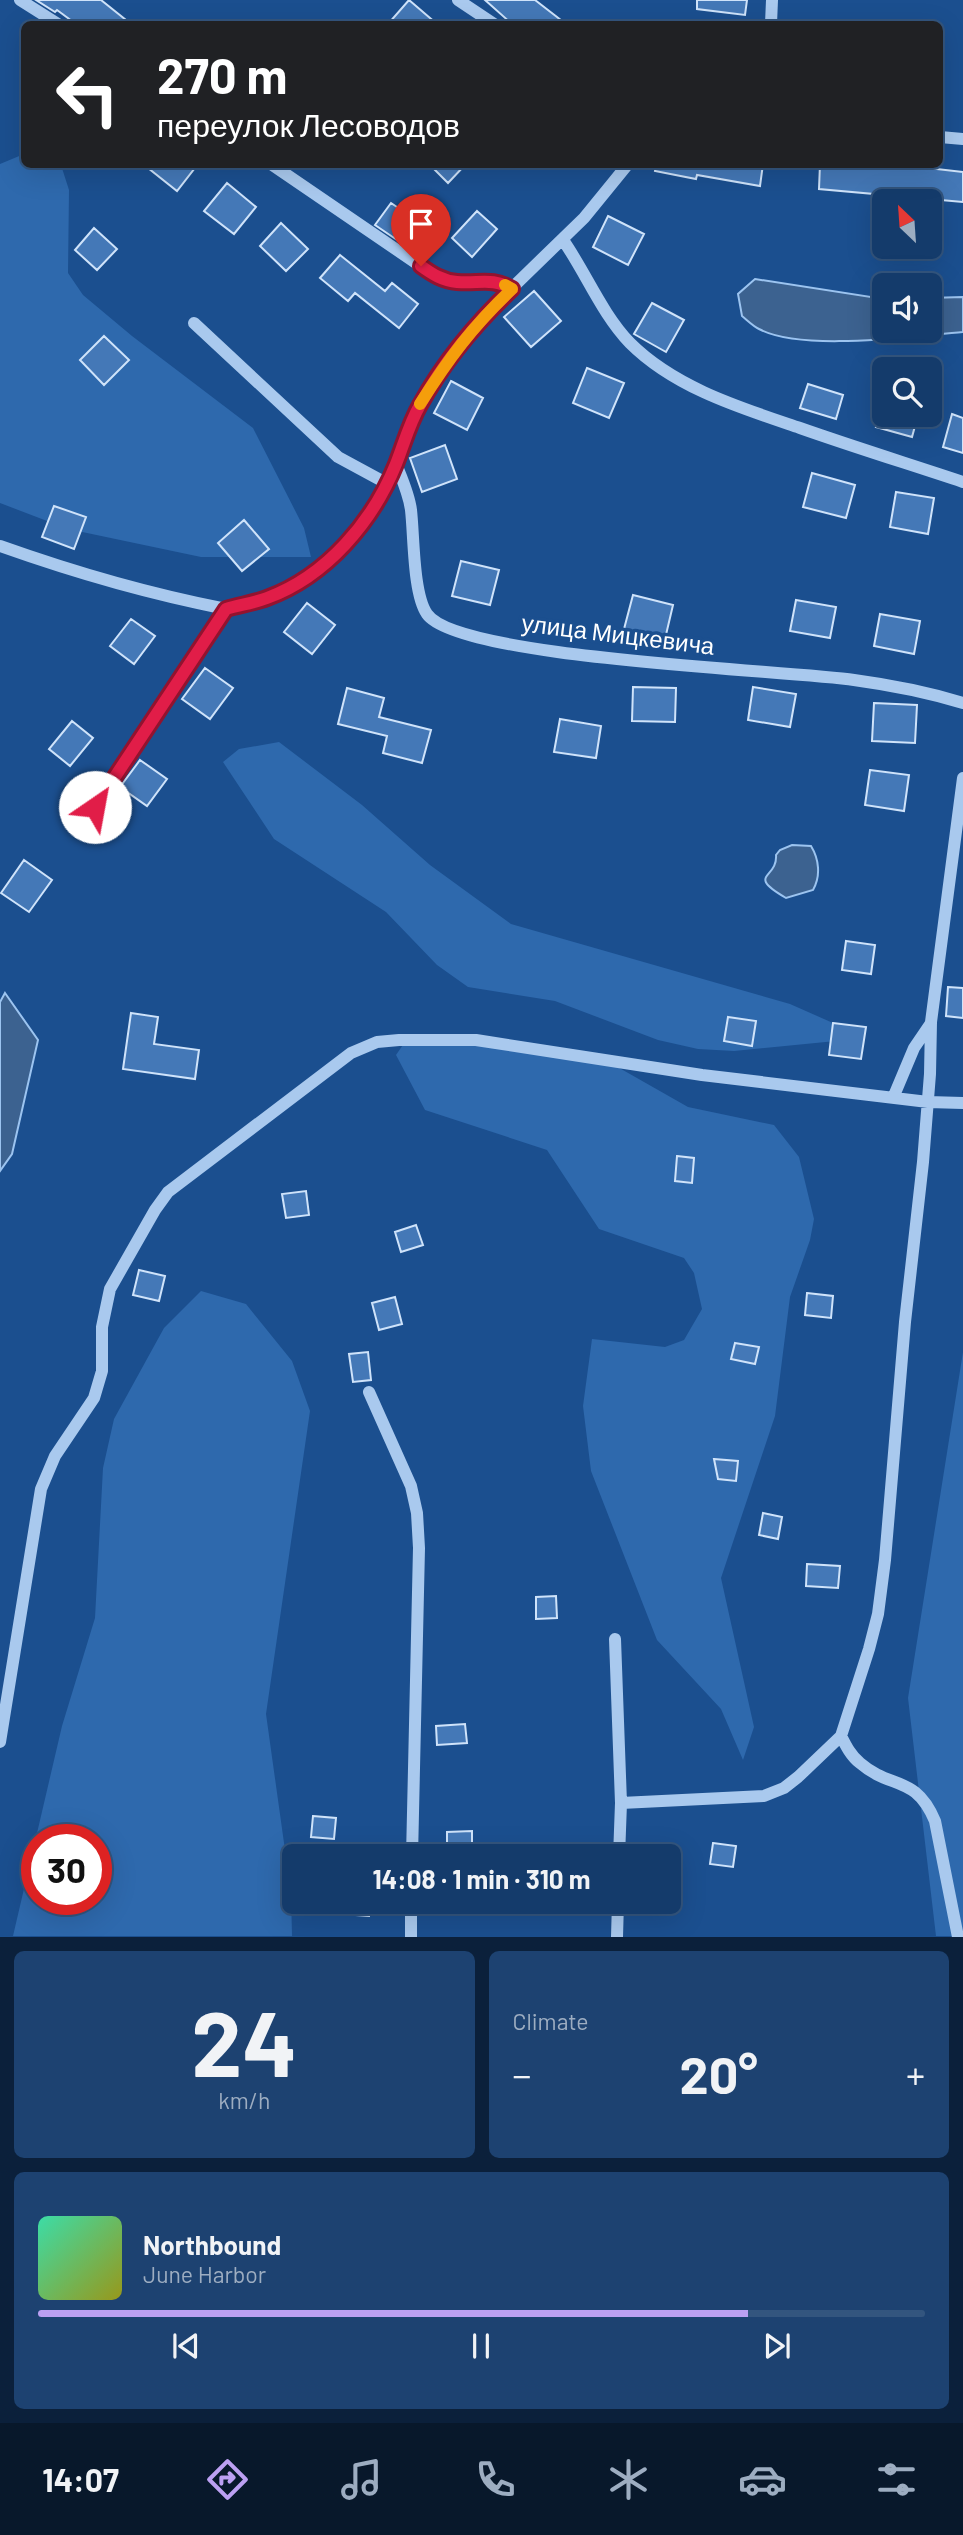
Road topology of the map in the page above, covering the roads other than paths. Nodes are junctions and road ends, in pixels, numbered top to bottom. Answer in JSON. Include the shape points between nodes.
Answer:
{"nodes":[{"id":1,"x":20,"y":0,"type":"edge"},
{"id":2,"x":458,"y":0,"type":"edge"},
{"id":3,"x":772,"y":0,"type":"edge"},
{"id":4,"x":53,"y":21,"type":"edge"},
{"id":5,"x":490,"y":21,"type":"edge"},
{"id":6,"x":771,"y":21,"type":"edge"},
{"id":7,"x":943,"y":137,"type":"edge"},
{"id":8,"x":963,"y":139,"type":"edge"},
{"id":9,"x":277,"y":168,"type":"edge"},
{"id":10,"x":625,"y":168,"type":"edge"},
{"id":11,"x":563,"y":240,"type":"junction"},
{"id":12,"x":512,"y":289,"type":"junction"},
{"id":13,"x":194,"y":323,"type":"dead end"},
{"id":14,"x":396,"y":464,"type":"junction"},
{"id":15,"x":963,"y":482,"type":"edge"},
{"id":16,"x":386,"y":483,"type":"junction"},
{"id":17,"x":0,"y":546,"type":"edge"},
{"id":18,"x":226,"y":609,"type":"junction"},
{"id":19,"x":963,"y":703,"type":"edge"},
{"id":20,"x":963,"y":778,"type":"edge"},
{"id":21,"x":95,"y":807,"type":"dead end"},
{"id":22,"x":931,"y":1022,"type":"junction"},
{"id":23,"x":893,"y":1098,"type":"junction"},
{"id":24,"x":928,"y":1102,"type":"junction"},
{"id":25,"x":963,"y":1103,"type":"edge"},
{"id":26,"x":369,"y":1392,"type":"dead end"},
{"id":27,"x":615,"y":1639,"type":"dead end"},
{"id":28,"x":841,"y":1736,"type":"junction"},
{"id":29,"x":0,"y":1742,"type":"edge"},
{"id":30,"x":621,"y":1803,"type":"junction"},
{"id":31,"x":412,"y":1844,"type":"edge"},
{"id":32,"x":619,"y":1844,"type":"edge"},
{"id":33,"x":411,"y":1914,"type":"edge"},
{"id":34,"x":618,"y":1914,"type":"edge"},
{"id":35,"x":411,"y":1937,"type":"edge"},
{"id":36,"x":617,"y":1937,"type":"edge"},
{"id":37,"x":958,"y":1937,"type":"edge"}],
"edges":[{"from":1,"to":4,"type":"street"},
{"from":2,"to":5,"type":"street"},
{"from":3,"to":6,"type":"street"},
{"from":7,"to":8,"type":"street"},
{"from":9,"to":12,"type":"street","via":[[435,276],[455,282],[499,282]]},
{"from":10,"to":11,"type":"street"},
{"from":11,"to":12,"type":"street"},
{"from":11,"to":15,"type":"street","via":[[606,312],[651,362],[734,406]]},
{"from":12,"to":14,"type":"street","via":[[451,355],[420,405]]},
{"from":13,"to":16,"type":"street","via":[[338,457]]},
{"from":14,"to":16,"type":"street"},
{"from":14,"to":19,"type":"street","name":"улица Мицкевича","via":[[411,506],[419,596],[427,615],[444,628],[597,658],[853,680]]},
{"from":16,"to":18,"type":"street","via":[[372,512],[335,556],[268,598]]},
{"from":17,"to":18,"type":"street","via":[[94,576]]},
{"from":18,"to":21,"type":"street"},
{"from":20,"to":22,"type":"street"},
{"from":22,"to":23,"type":"street","via":[[914,1048]]},
{"from":22,"to":24,"type":"street"},
{"from":23,"to":24,"type":"street"},
{"from":23,"to":29,"type":"street","via":[[475,1040],[377,1042],[351,1053],[168,1192],[110,1289],[102,1327],[102,1371],[94,1398],[55,1456],[41,1489]]},
{"from":24,"to":25,"type":"street"},
{"from":24,"to":28,"type":"street","via":[[880,1601]]},
{"from":26,"to":31,"type":"street","via":[[411,1486],[417,1513]]},
{"from":27,"to":30,"type":"street"},
{"from":28,"to":30,"type":"street","via":[[791,1783],[764,1796]]},
{"from":28,"to":37,"type":"street","via":[[861,1764],[914,1790],[928,1804]]},
{"from":30,"to":32,"type":"street"},
{"from":33,"to":35,"type":"street"},
{"from":34,"to":36,"type":"street"}]}
